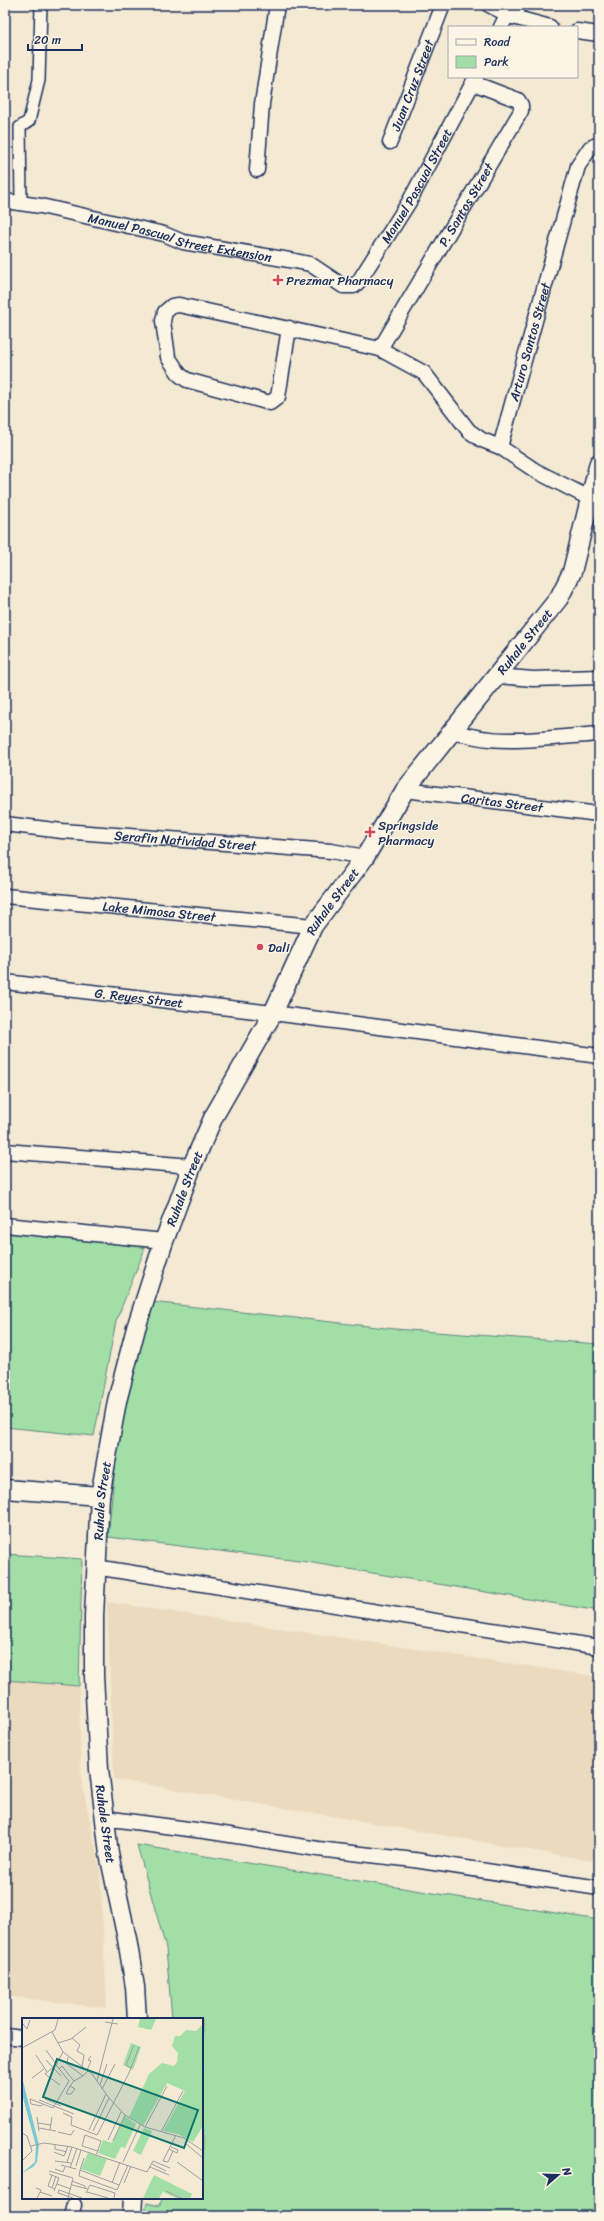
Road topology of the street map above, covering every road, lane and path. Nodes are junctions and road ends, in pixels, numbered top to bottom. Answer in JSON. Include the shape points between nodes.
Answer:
{"nodes":[{"id":1,"x":41,"y":5,"type":"edge"},
{"id":2,"x":277,"y":5,"type":"edge"},
{"id":3,"x":443,"y":5,"type":"edge"},
{"id":4,"x":489,"y":5,"type":"edge"},
{"id":5,"x":520,"y":5,"type":"edge"},
{"id":6,"x":507,"y":20,"type":"edge"},
{"id":7,"x":544,"y":26,"type":"edge"},
{"id":8,"x":578,"y":31,"type":"edge"},
{"id":9,"x":599,"y":34,"type":"edge"},
{"id":10,"x":474,"y":80,"type":"edge"},
{"id":11,"x":390,"y":142,"type":"dead end"},
{"id":12,"x":599,"y":144,"type":"edge"},
{"id":13,"x":257,"y":170,"type":"dead end"},
{"id":14,"x":5,"y":201,"type":"edge"},
{"id":15,"x":21,"y":203,"type":"junction"},
{"id":16,"x":348,"y":287,"type":"joint"},
{"id":17,"x":289,"y":328,"type":"junction"},
{"id":18,"x":380,"y":349,"type":"junction"},
{"id":19,"x":500,"y":447,"type":"junction"},
{"id":20,"x":598,"y":469,"type":"edge"},
{"id":21,"x":590,"y":499,"type":"junction"},
{"id":22,"x":497,"y":676,"type":"junction"},
{"id":23,"x":599,"y":676,"type":"edge"},
{"id":24,"x":452,"y":730,"type":"junction"},
{"id":25,"x":599,"y":734,"type":"edge"},
{"id":26,"x":405,"y":790,"type":"junction"},
{"id":27,"x":599,"y":814,"type":"edge"},
{"id":28,"x":5,"y":824,"type":"edge"},
{"id":29,"x":365,"y":857,"type":"junction"},
{"id":30,"x":5,"y":896,"type":"edge"},
{"id":31,"x":313,"y":926,"type":"junction"},
{"id":32,"x":5,"y":982,"type":"edge"},
{"id":33,"x":273,"y":1013,"type":"junction"},
{"id":34,"x":599,"y":1056,"type":"edge"},
{"id":35,"x":5,"y":1151,"type":"edge"},
{"id":36,"x":192,"y":1166,"type":"junction"},
{"id":37,"x":5,"y":1225,"type":"edge"},
{"id":38,"x":164,"y":1241,"type":"junction"},
{"id":39,"x":5,"y":1489,"type":"edge"},
{"id":40,"x":100,"y":1496,"type":"junction"},
{"id":41,"x":95,"y":1567,"type":"junction"},
{"id":42,"x":599,"y":1647,"type":"edge"},
{"id":43,"x":104,"y":1818,"type":"junction"},
{"id":44,"x":599,"y":1888,"type":"edge"},
{"id":45,"x":138,"y":2018,"type":"edge"},
{"id":46,"x":5,"y":2036,"type":"edge"},
{"id":47,"x":22,"y":2038,"type":"edge"},
{"id":48,"x":133,"y":2199,"type":"edge"},
{"id":49,"x":132,"y":2216,"type":"edge"}],
"edges":[{"from":1,"to":15,"type":"street","via":[[39,80],[29,121],[20,127]]},
{"from":2,"to":13,"type":"street","via":[[262,104]]},
{"from":3,"to":11,"type":"street","name":"Juan Cruz Street"},
{"from":4,"to":6,"type":"street"},
{"from":5,"to":6,"type":"street"},
{"from":6,"to":7,"type":"street"},
{"from":8,"to":9,"type":"street"},
{"from":10,"to":16,"type":"street","name":"Manuel Pascual Street","via":[[409,202],[359,281]]},
{"from":10,"to":18,"type":"street","name":"P. Santos Street","via":[[518,100],[522,105],[521,111]]},
{"from":12,"to":19,"type":"street","name":"Arturo Santos Street","via":[[590,148],[578,166]]},
{"from":14,"to":15,"type":"street","name":"Manuel Pascual Street Extension"},
{"from":15,"to":16,"type":"street","name":"Manuel Pascual Street Extension","via":[[164,234],[183,242],[295,260],[310,264],[342,286]]},
{"from":17,"to":17,"type":"street","via":[[278,397],[270,403],[187,380],[180,375],[168,357],[163,321],[165,312],[172,306],[179,305]]},
{"from":17,"to":18,"type":"street"},
{"from":18,"to":19,"type":"street","via":[[424,373],[469,431],[482,440]]},
{"from":19,"to":21,"type":"street","via":[[536,471]]},
{"from":20,"to":21,"type":"street","name":"Ruhale Street"},
{"from":21,"to":22,"type":"street","name":"Ruhale Street","via":[[572,572],[559,598]]},
{"from":22,"to":23,"type":"street","via":[[533,679]]},
{"from":22,"to":24,"type":"street","name":"Ruhale Street"},
{"from":24,"to":25,"type":"street","via":[[466,736],[488,739]]},
{"from":24,"to":26,"type":"street","name":"Ruhale Street"},
{"from":26,"to":27,"type":"street","name":"Caritas Street"},
{"from":26,"to":29,"type":"street","name":"Ruhale Street"},
{"from":28,"to":29,"type":"street","name":"Serafin Natividad Street","via":[[62,831],[331,851]]},
{"from":29,"to":31,"type":"street","name":"Ruhale Street"},
{"from":30,"to":31,"type":"street","name":"Lake Mimosa Street"},
{"from":31,"to":33,"type":"street","name":"Ruhale Street"},
{"from":32,"to":33,"type":"street","name":"G. Reyes Street"},
{"from":33,"to":34,"type":"street","name":"G. Reyes Street"},
{"from":33,"to":36,"type":"street","name":"Ruhale Street","via":[[214,1116]]},
{"from":35,"to":36,"type":"street"},
{"from":36,"to":38,"type":"street","name":"Ruhale Street"},
{"from":37,"to":38,"type":"street"},
{"from":38,"to":40,"type":"street","name":"Ruhale Street","via":[[136,1328],[117,1401]]},
{"from":39,"to":40,"type":"street"},
{"from":40,"to":41,"type":"street","name":"Ruhale Street"},
{"from":41,"to":42,"type":"street"},
{"from":41,"to":43,"type":"street","name":"Ruhale Street","via":[[94,1676]]},
{"from":43,"to":44,"type":"street"},
{"from":43,"to":45,"type":"street","name":"Ruhale Street","via":[[127,1939]]},
{"from":46,"to":47,"type":"street"},
{"from":48,"to":49,"type":"street"}]}
